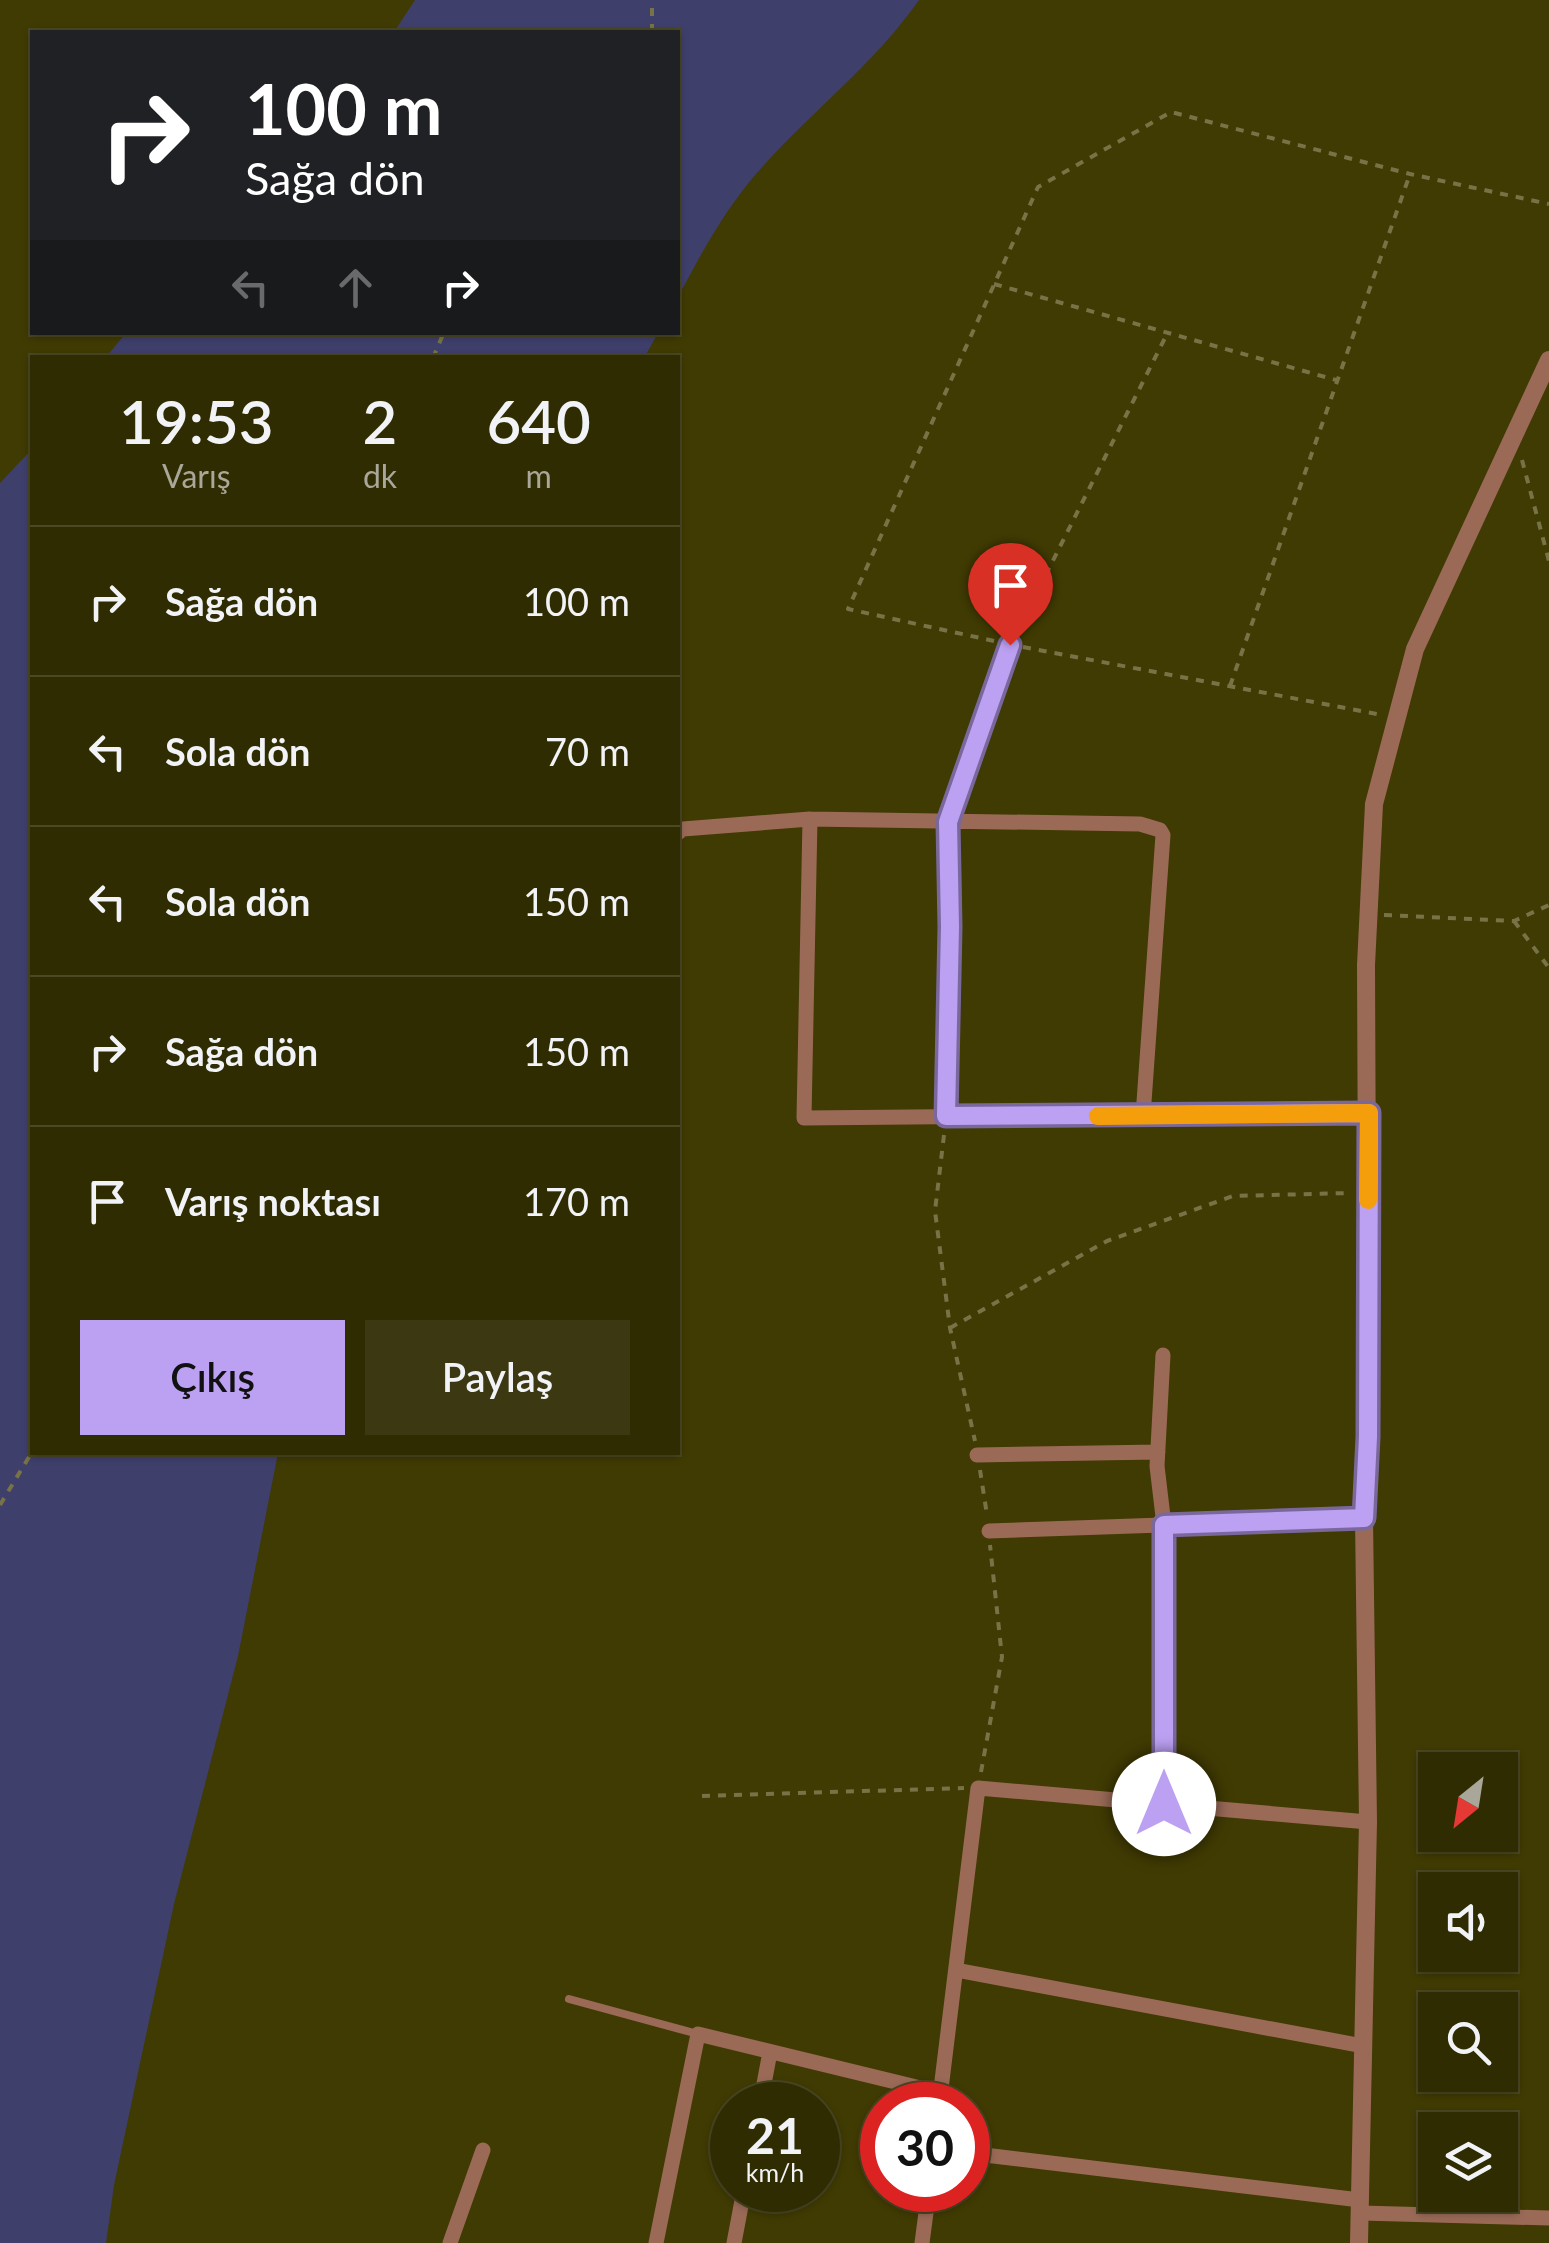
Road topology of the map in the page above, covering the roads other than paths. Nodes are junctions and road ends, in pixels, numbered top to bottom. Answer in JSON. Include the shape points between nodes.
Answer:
{"nodes":[{"id":1,"x":1549,"y":360,"type":"edge"},
{"id":2,"x":1010,"y":645,"type":"road end"},
{"id":3,"x":810,"y":819,"type":"junction"},
{"id":4,"x":948,"y":822,"type":"junction"},
{"id":5,"x":680,"y":831,"type":"edge"},
{"id":6,"x":1369,"y":1113,"type":"junction"},
{"id":7,"x":946,"y":1116,"type":"junction"},
{"id":8,"x":1144,"y":1116,"type":"junction"},
{"id":9,"x":1163,"y":1355,"type":"dead end"},
{"id":10,"x":1158,"y":1452,"type":"junction"},
{"id":11,"x":977,"y":1455,"type":"road end"},
{"id":12,"x":1364,"y":1518,"type":"junction"},
{"id":13,"x":1164,"y":1525,"type":"junction"},
{"id":14,"x":989,"y":1531,"type":"road end"},
{"id":15,"x":1164,"y":1804,"type":"junction"},
{"id":16,"x":1368,"y":1822,"type":"junction"},
{"id":17,"x":956,"y":1970,"type":"junction"},
{"id":18,"x":569,"y":1998,"type":"dead end"},
{"id":19,"x":698,"y":2034,"type":"junction"},
{"id":20,"x":1364,"y":2046,"type":"junction"},
{"id":21,"x":770,"y":2052,"type":"junction"},
{"id":22,"x":764,"y":2082,"type":"edge"},
{"id":23,"x":879,"y":2082,"type":"edge"},
{"id":24,"x":942,"y":2082,"type":"edge"},
{"id":25,"x":482,"y":2150,"type":"dead end"},
{"id":26,"x":990,"y":2156,"type":"edge"},
{"id":27,"x":1360,"y":2206,"type":"junction"},
{"id":28,"x":740,"y":2212,"type":"edge"},
{"id":29,"x":926,"y":2212,"type":"edge"},
{"id":30,"x":1549,"y":2218,"type":"edge"},
{"id":31,"x":450,"y":2243,"type":"edge"},
{"id":32,"x":656,"y":2243,"type":"edge"},
{"id":33,"x":734,"y":2243,"type":"edge"},
{"id":34,"x":922,"y":2243,"type":"edge"},
{"id":35,"x":1359,"y":2243,"type":"edge"}],
"edges":[{"from":1,"to":6,"type":"street","via":[[1415,648],[1374,804]]},
{"from":2,"to":4,"type":"street"},
{"from":3,"to":4,"type":"street"},
{"from":3,"to":5,"type":"street"},
{"from":3,"to":7,"type":"street","via":[[804,1118]]},
{"from":4,"to":7,"type":"street"},
{"from":4,"to":8,"type":"street","via":[[1140,824],[1160,830]]},
{"from":6,"to":8,"type":"street"},
{"from":6,"to":12,"type":"street"},
{"from":7,"to":8,"type":"street"},
{"from":9,"to":10,"type":"street"},
{"from":10,"to":11,"type":"street"},
{"from":10,"to":13,"type":"street"},
{"from":12,"to":13,"type":"street"},
{"from":12,"to":16,"type":"street"},
{"from":13,"to":14,"type":"street"},
{"from":13,"to":15,"type":"street"},
{"from":15,"to":16,"type":"street"},
{"from":15,"to":17,"type":"street","via":[[978,1788]]},
{"from":16,"to":20,"type":"street"},
{"from":17,"to":20,"type":"street"},
{"from":17,"to":24,"type":"street"},
{"from":18,"to":19,"type":"lane"},
{"from":19,"to":21,"type":"street"},
{"from":19,"to":32,"type":"street"},
{"from":20,"to":27,"type":"street"},
{"from":21,"to":22,"type":"street"},
{"from":21,"to":23,"type":"street"},
{"from":25,"to":31,"type":"street"},
{"from":26,"to":27,"type":"street"},
{"from":27,"to":30,"type":"street"},
{"from":27,"to":35,"type":"street"},
{"from":28,"to":33,"type":"street"},
{"from":29,"to":34,"type":"street"}]}
